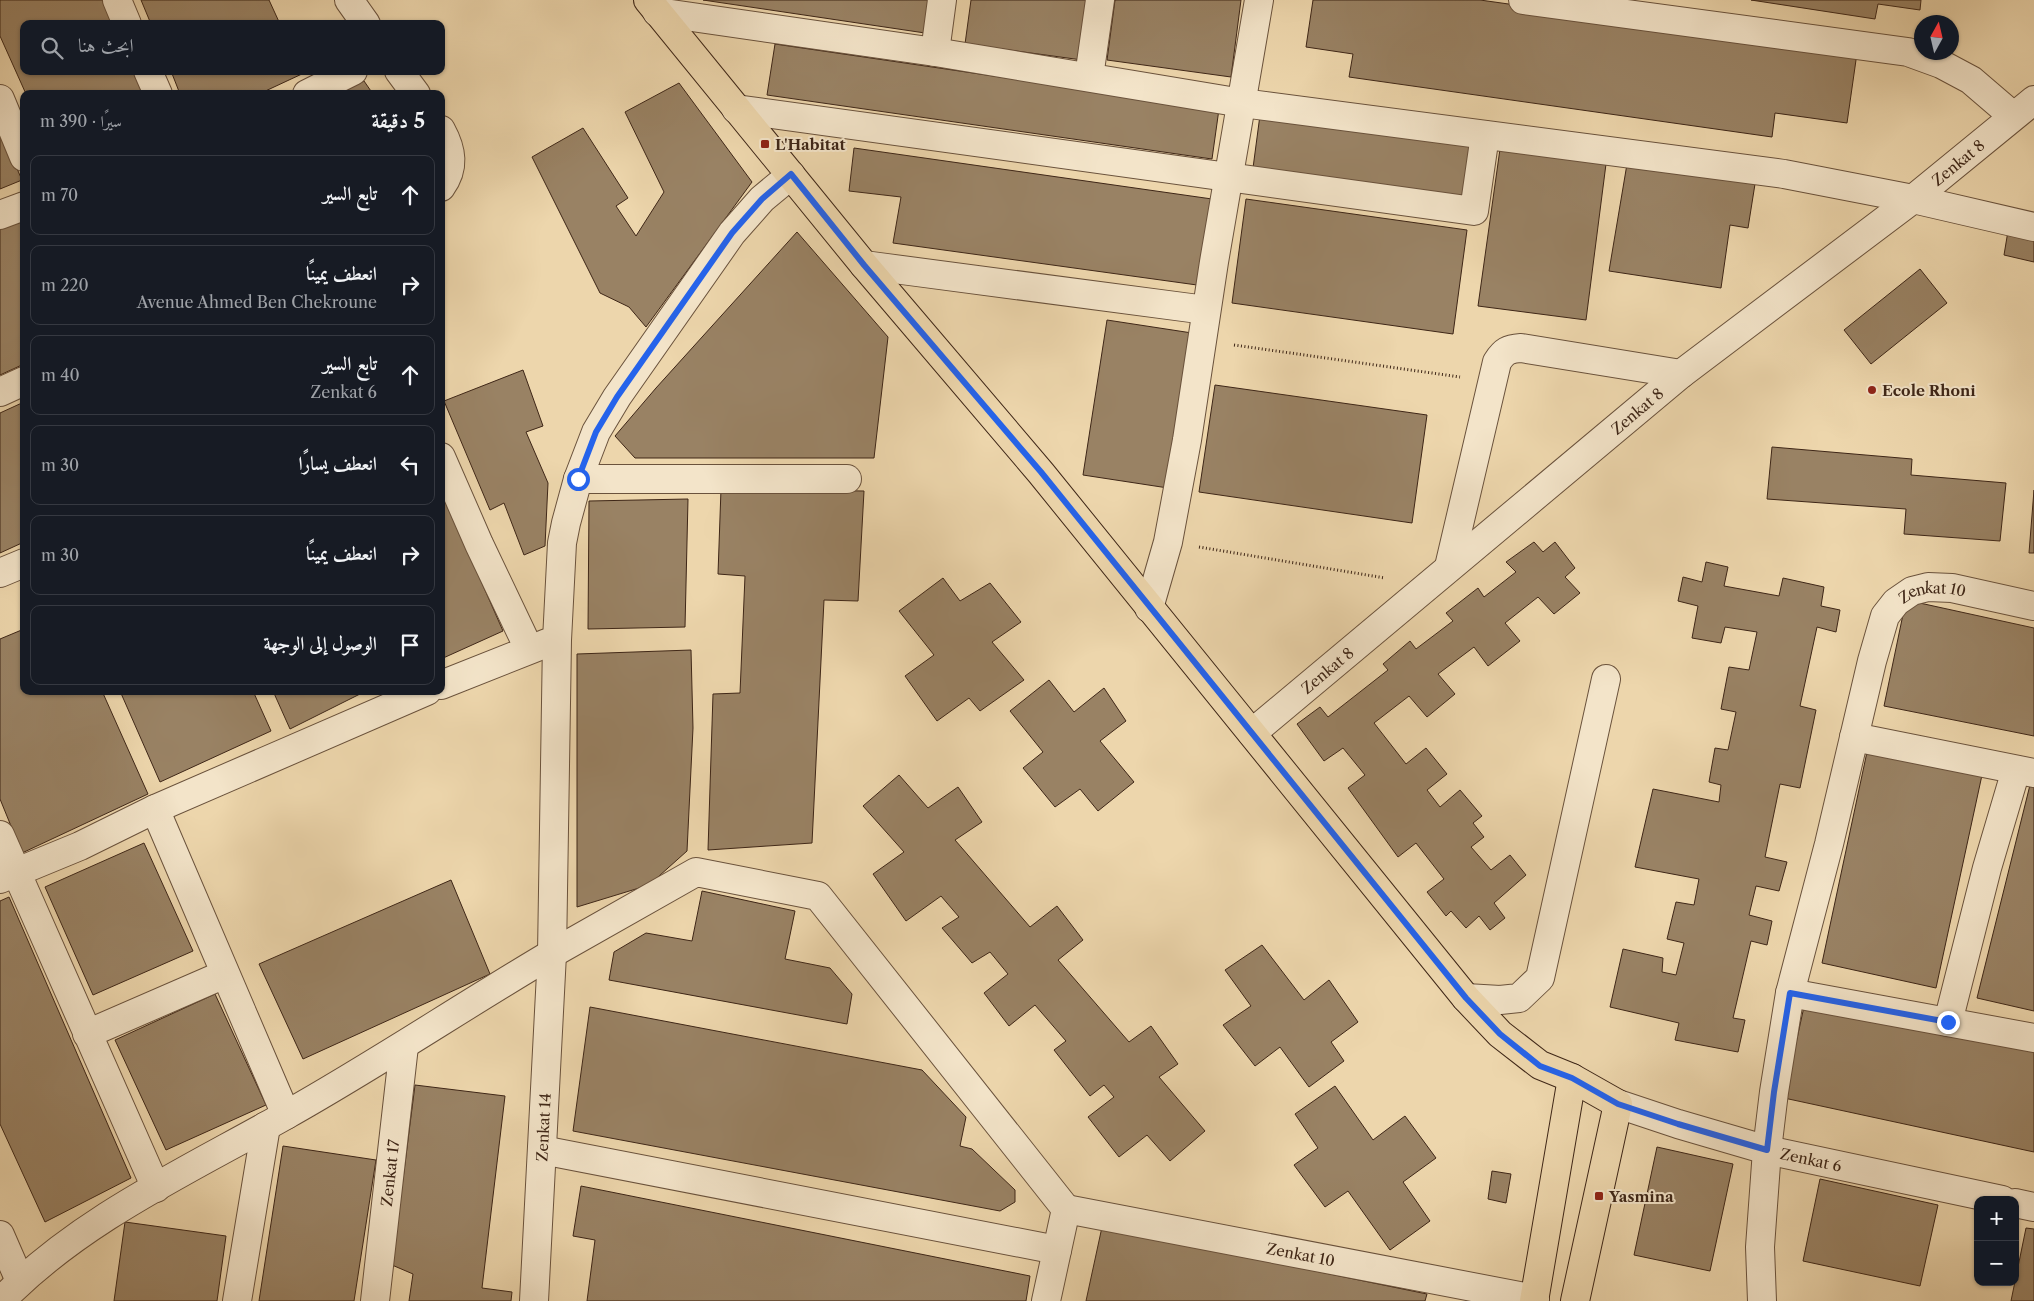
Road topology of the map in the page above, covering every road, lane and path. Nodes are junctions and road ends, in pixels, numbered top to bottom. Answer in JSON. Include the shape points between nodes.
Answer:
{"nodes":[{"id":1,"x":117,"y":0,"type":"edge"},
{"id":2,"x":349,"y":0,"type":"edge"},
{"id":3,"x":942,"y":0,"type":"edge"},
{"id":4,"x":1100,"y":0,"type":"edge"},
{"id":5,"x":1259,"y":0,"type":"edge"},
{"id":6,"x":1523,"y":0,"type":"edge"},
{"id":7,"x":652,"y":6,"type":"edge"},
{"id":8,"x":125,"y":20,"type":"edge"},
{"id":9,"x":363,"y":20,"type":"edge"},
{"id":10,"x":935,"y":52,"type":"junction"},
{"id":11,"x":150,"y":75,"type":"edge"},
{"id":12,"x":345,"y":75,"type":"edge"},
{"id":13,"x":402,"y":75,"type":"edge"},
{"id":14,"x":1089,"y":77,"type":"junction"},
{"id":15,"x":156,"y":90,"type":"edge"},
{"id":16,"x":315,"y":90,"type":"edge"},
{"id":17,"x":413,"y":90,"type":"edge"},
{"id":18,"x":0,"y":99,"type":"edge"},
{"id":19,"x":1242,"y":103,"type":"junction"},
{"id":20,"x":2024,"y":108,"type":"edge"},
{"id":21,"x":736,"y":109,"type":"junction"},
{"id":22,"x":1485,"y":134,"type":"junction"},
{"id":23,"x":445,"y":138,"type":"edge"},
{"id":24,"x":20,"y":147,"type":"edge"},
{"id":25,"x":791,"y":174,"type":"junction"},
{"id":26,"x":1228,"y":178,"type":"junction"},
{"id":27,"x":445,"y":182,"type":"edge"},
{"id":28,"x":1913,"y":199,"type":"junction"},
{"id":29,"x":20,"y":208,"type":"edge"},
{"id":30,"x":0,"y":215,"type":"edge"},
{"id":31,"x":2034,"y":227,"type":"edge"},
{"id":32,"x":864,"y":265,"type":"junction"},
{"id":33,"x":1206,"y":310,"type":"junction"},
{"id":34,"x":1202,"y":340,"type":"junction"},
{"id":35,"x":1681,"y":374,"type":"junction"},
{"id":36,"x":1493,"y":382,"type":"junction"},
{"id":37,"x":20,"y":383,"type":"edge"},
{"id":38,"x":0,"y":392,"type":"edge"},
{"id":39,"x":445,"y":466,"type":"edge"},
{"id":40,"x":578,"y":479,"type":"junction"},
{"id":41,"x":847,"y":479,"type":"dead end"},
{"id":42,"x":1168,"y":542,"type":"junction"},
{"id":43,"x":20,"y":565,"type":"edge"},
{"id":44,"x":1449,"y":567,"type":"junction"},
{"id":45,"x":0,"y":573,"type":"edge"},
{"id":46,"x":1428,"y":584,"type":"junction"},
{"id":47,"x":2034,"y":606,"type":"edge"},
{"id":48,"x":1149,"y":608,"type":"junction"},
{"id":49,"x":557,"y":640,"type":"junction"},
{"id":50,"x":529,"y":649,"type":"junction"},
{"id":51,"x":1606,"y":679,"type":"dead end"},
{"id":52,"x":445,"y":683,"type":"edge"},
{"id":53,"x":399,"y":697,"type":"edge"},
{"id":54,"x":1252,"y":733,"type":"junction"},
{"id":55,"x":1854,"y":737,"type":"junction"},
{"id":56,"x":2025,"y":771,"type":"edge"},
{"id":57,"x":155,"y":808,"type":"junction"},
{"id":58,"x":0,"y":835,"type":"edge"},
{"id":59,"x":8,"y":875,"type":"edge"},
{"id":60,"x":552,"y":954,"type":"junction"},
{"id":61,"x":225,"y":974,"type":"junction"},
{"id":62,"x":1790,"y":993,"type":"junction"},
{"id":63,"x":1466,"y":998,"type":"junction"},
{"id":64,"x":1948,"y":1022,"type":"junction"},
{"id":65,"x":87,"y":1034,"type":"junction"},
{"id":66,"x":2034,"y":1038,"type":"edge"},
{"id":67,"x":404,"y":1046,"type":"junction"},
{"id":68,"x":1572,"y":1078,"type":"junction"},
{"id":69,"x":1618,"y":1104,"type":"junction"},
{"id":70,"x":276,"y":1121,"type":"junction"},
{"id":71,"x":542,"y":1150,"type":"junction"},
{"id":72,"x":1767,"y":1150,"type":"junction"},
{"id":73,"x":156,"y":1188,"type":"junction"},
{"id":74,"x":1983,"y":1196,"type":"edge"},
{"id":75,"x":2019,"y":1204,"type":"edge"},
{"id":76,"x":2034,"y":1207,"type":"edge"},
{"id":77,"x":1066,"y":1209,"type":"junction"},
{"id":78,"x":0,"y":1235,"type":"edge"},
{"id":79,"x":1057,"y":1250,"type":"junction"},
{"id":80,"x":20,"y":1281,"type":"junction"},
{"id":81,"x":1535,"y":1300,"type":"edge"},
{"id":82,"x":1,"y":1301,"type":"edge"},
{"id":83,"x":237,"y":1301,"type":"edge"},
{"id":84,"x":375,"y":1301,"type":"edge"},
{"id":85,"x":534,"y":1301,"type":"edge"},
{"id":86,"x":1046,"y":1301,"type":"edge"},
{"id":87,"x":1576,"y":1301,"type":"edge"},
{"id":88,"x":1762,"y":1301,"type":"edge"}],
"edges":[{"from":1,"to":8,"type":"street"},
{"from":2,"to":9,"type":"street"},
{"from":3,"to":10,"type":"street"},
{"from":4,"to":14,"type":"street"},
{"from":5,"to":19,"type":"street"},
{"from":6,"to":20,"type":"street","via":[[1908,52],[1941,64]]},
{"from":7,"to":10,"type":"street"},
{"from":7,"to":21,"type":"main road","name":"Zenkat 6"},
{"from":10,"to":14,"type":"street"},
{"from":11,"to":15,"type":"street"},
{"from":12,"to":16,"type":"street"},
{"from":13,"to":17,"type":"street"},
{"from":14,"to":19,"type":"street"},
{"from":18,"to":24,"type":"street"},
{"from":19,"to":22,"type":"street"},
{"from":19,"to":26,"type":"street"},
{"from":20,"to":28,"type":"street","name":"Zenkat 8"},
{"from":21,"to":25,"type":"main road","name":"Zenkat 6"},
{"from":21,"to":26,"type":"street"},
{"from":22,"to":26,"type":"street","via":[[1474,211]]},
{"from":22,"to":28,"type":"street","via":[[1784,174]]},
{"from":23,"to":27,"type":"street","via":[[452,157]]},
{"from":25,"to":32,"type":"main road","name":"Zenkat 6"},
{"from":25,"to":40,"type":"street","name":"Zenkat 14","via":[[762,199],[720,249],[617,397],[596,432]]},
{"from":26,"to":33,"type":"street"},
{"from":28,"to":31,"type":"street"},
{"from":28,"to":35,"type":"street","name":"Zenkat 8"},
{"from":29,"to":30,"type":"street"},
{"from":32,"to":33,"type":"street"},
{"from":32,"to":48,"type":"main road","name":"Zenkat 6","via":[[1041,472]]},
{"from":33,"to":34,"type":"street"},
{"from":34,"to":36,"type":"path"},
{"from":34,"to":42,"type":"street"},
{"from":35,"to":36,"type":"street","via":[[1521,348],[1508,349],[1502,354]]},
{"from":35,"to":44,"type":"street","name":"Zenkat 8"},
{"from":36,"to":44,"type":"street"},
{"from":37,"to":38,"type":"street"},
{"from":39,"to":50,"type":"street"},
{"from":40,"to":41,"type":"street"},
{"from":40,"to":49,"type":"street","name":"Zenkat 14","via":[[562,543]]},
{"from":42,"to":46,"type":"path"},
{"from":42,"to":48,"type":"street"},
{"from":43,"to":45,"type":"street"},
{"from":44,"to":46,"type":"street","name":"Zenkat 8"},
{"from":46,"to":54,"type":"street","name":"Zenkat 8"},
{"from":47,"to":55,"type":"street","name":"Zenkat 10","via":[[1952,588],[1928,587],[1912,591],[1896,602],[1885,616]]},
{"from":48,"to":54,"type":"main road","name":"Zenkat 6"},
{"from":49,"to":50,"type":"street"},
{"from":49,"to":60,"type":"street","name":"Zenkat 14"},
{"from":50,"to":52,"type":"street"},
{"from":51,"to":63,"type":"street","via":[[1540,978],[1519,998]]},
{"from":53,"to":57,"type":"street"},
{"from":54,"to":63,"type":"main road","name":"Zenkat 6"},
{"from":55,"to":56,"type":"street"},
{"from":55,"to":62,"type":"street","name":"Zenkat 10"},
{"from":56,"to":64,"type":"street","via":[[1987,868]]},
{"from":57,"to":59,"type":"street","via":[[80,846]]},
{"from":57,"to":61,"type":"street"},
{"from":58,"to":59,"type":"street"},
{"from":59,"to":65,"type":"street"},
{"from":60,"to":67,"type":"street"},
{"from":60,"to":71,"type":"street","name":"Zenkat 14"},
{"from":60,"to":77,"type":"street","via":[[696,872],[818,896]]},
{"from":61,"to":65,"type":"street"},
{"from":61,"to":70,"type":"street"},
{"from":62,"to":64,"type":"street"},
{"from":62,"to":72,"type":"street","name":"Zenkat 10"},
{"from":63,"to":68,"type":"main road","name":"Zenkat 6","via":[[1500,1034],[1540,1066]]},
{"from":64,"to":66,"type":"street"},
{"from":65,"to":73,"type":"street"},
{"from":67,"to":70,"type":"street"},
{"from":67,"to":84,"type":"street","name":"Zenkat 17"},
{"from":68,"to":69,"type":"main road","name":"Zenkat 6"},
{"from":68,"to":81,"type":"main road"},
{"from":69,"to":72,"type":"street","name":"Zenkat 6"},
{"from":69,"to":87,"type":"main road"},
{"from":70,"to":73,"type":"street"},
{"from":70,"to":83,"type":"street"},
{"from":71,"to":79,"type":"street"},
{"from":71,"to":85,"type":"street","name":"Zenkat 14"},
{"from":72,"to":74,"type":"street","name":"Zenkat 6"},
{"from":72,"to":88,"type":"street","name":"Zenkat 10","via":[[1760,1247]]},
{"from":73,"to":80,"type":"street","via":[[75,1238]]},
{"from":75,"to":76,"type":"street"},
{"from":77,"to":79,"type":"street"},
{"from":77,"to":81,"type":"street","name":"Zenkat 10"},
{"from":78,"to":80,"type":"street"},
{"from":79,"to":86,"type":"street"},
{"from":80,"to":82,"type":"street"}]}
